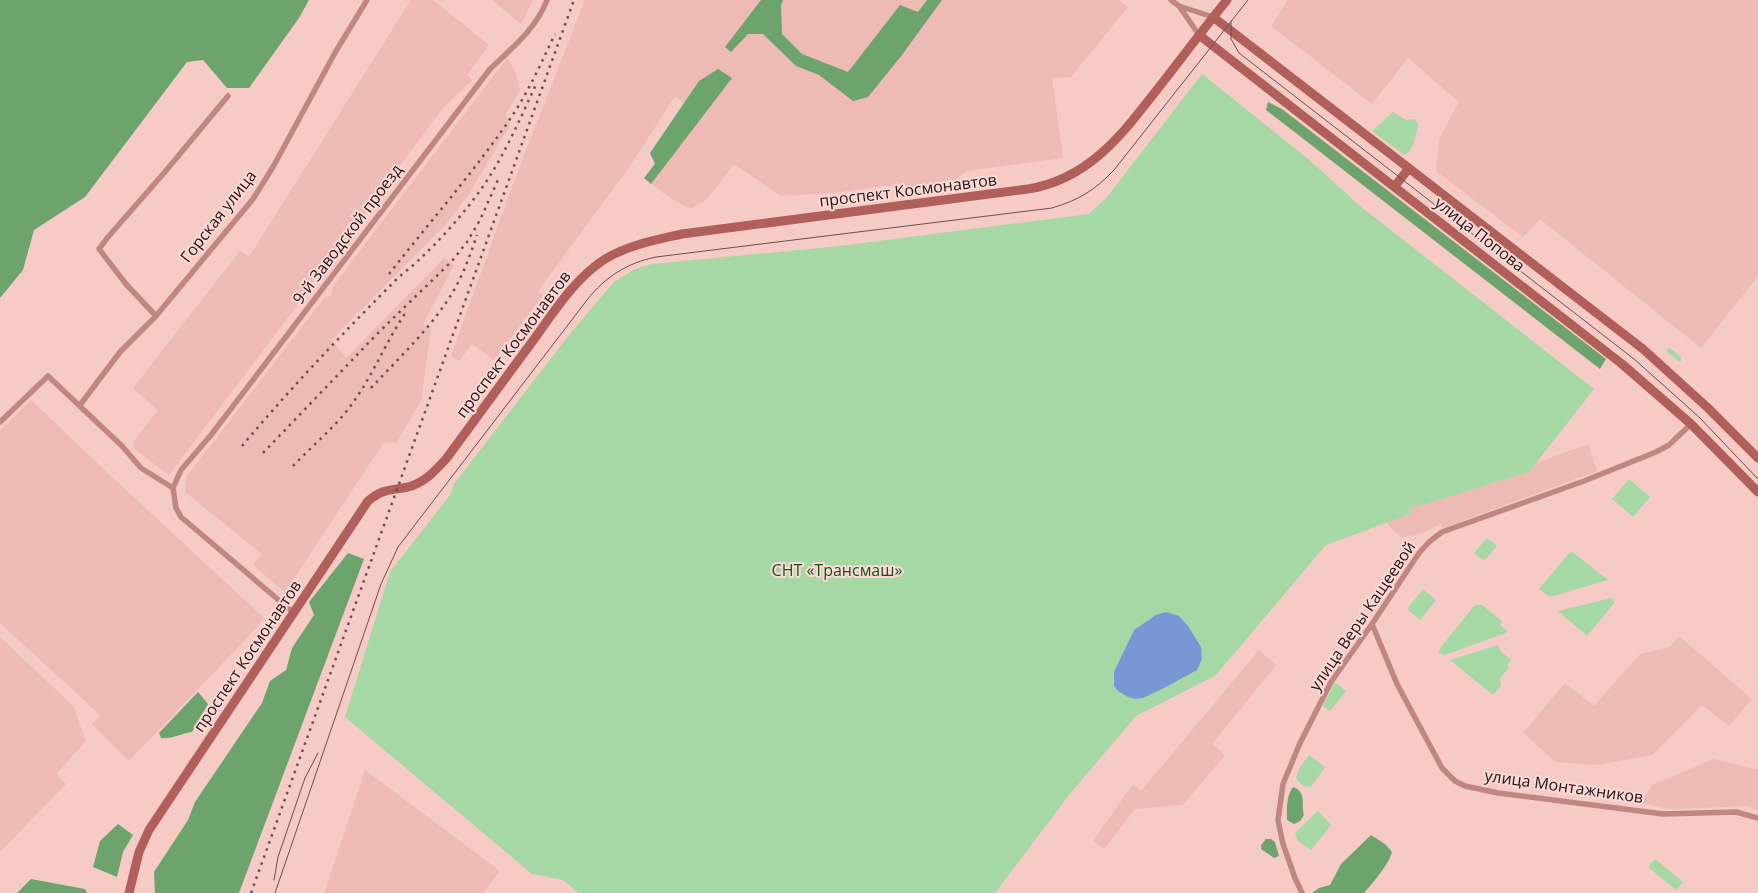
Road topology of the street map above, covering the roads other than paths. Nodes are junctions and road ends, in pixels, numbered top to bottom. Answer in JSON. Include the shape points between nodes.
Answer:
{"nodes":[{"id":1,"x":367,"y":0,"type":"edge"},
{"id":2,"x":547,"y":0,"type":"edge"},
{"id":3,"x":1171,"y":0,"type":"edge"},
{"id":4,"x":1227,"y":0,"type":"edge"},
{"id":5,"x":1179,"y":6,"type":"junction"},
{"id":6,"x":1214,"y":17,"type":"junction"},
{"id":7,"x":1199,"y":35,"type":"junction"},
{"id":8,"x":228,"y":96,"type":"dead end"},
{"id":9,"x":1409,"y":168,"type":"junction"},
{"id":10,"x":1395,"y":186,"type":"junction"},
{"id":11,"x":156,"y":316,"type":"junction"},
{"id":12,"x":80,"y":405,"type":"junction"},
{"id":13,"x":0,"y":422,"type":"edge"},
{"id":14,"x":1691,"y":424,"type":"junction"},
{"id":15,"x":1758,"y":458,"type":"edge"},
{"id":16,"x":173,"y":488,"type":"junction"},
{"id":17,"x":1758,"y":492,"type":"edge"},
{"id":18,"x":294,"y":613,"type":"junction"},
{"id":19,"x":1372,"y":624,"type":"junction"},
{"id":20,"x":1758,"y":818,"type":"edge"},
{"id":21,"x":129,"y":893,"type":"edge"},
{"id":22,"x":1302,"y":893,"type":"edge"}],
"edges":[{"from":1,"to":11,"type":"street","name":"Горская улица","via":[[253,199]]},
{"from":2,"to":16,"type":"street","name":"9-й Заводской проезд","via":[[530,32],[490,70],[181,470]]},
{"from":3,"to":5,"type":"street","name":"улица Попова"},
{"from":4,"to":6,"type":"main road","name":"проспект Космонавтов"},
{"from":5,"to":6,"type":"street","name":"улица Попова"},
{"from":5,"to":7,"type":"street","name":"улица Попова"},
{"from":6,"to":7,"type":"main road","name":"проспект Космонавтов"},
{"from":6,"to":9,"type":"main road","name":"улица Попова"},
{"from":7,"to":10,"type":"main road","name":"улица Попова"},
{"from":7,"to":18,"type":"main road","name":"проспект Космонавтов","via":[[1119,137],[1082,168],[1053,184],[682,234],[640,244],[607,258],[567,294],[446,459],[430,476],[409,487],[387,489],[368,501]]},
{"from":8,"to":11,"type":"street","via":[[99,249]]},
{"from":9,"to":10,"type":"main road"},
{"from":9,"to":15,"type":"main road","name":"улица Попова","via":[[1642,349]]},
{"from":10,"to":14,"type":"main road","name":"улица Попова","via":[[1622,364]]},
{"from":11,"to":12,"type":"street","name":"Горская улица","via":[[120,352]]},
{"from":12,"to":13,"type":"street","via":[[48,376]]},
{"from":12,"to":16,"type":"street","via":[[141,468]]},
{"from":14,"to":17,"type":"main road","name":"улица Попова"},
{"from":14,"to":19,"type":"street","name":"улица Веры Кащеевой","via":[[1669,445],[1656,452],[1442,532],[1419,553]]},
{"from":16,"to":18,"type":"street","via":[[181,517]]},
{"from":18,"to":21,"type":"main road","name":"проспект Космонавтов","via":[[149,830],[139,852]]},
{"from":19,"to":20,"type":"street","name":"улица Монтажников","via":[[1397,684],[1442,768],[1460,783],[1498,793],[1663,814],[1736,812]]},
{"from":19,"to":22,"type":"street","name":"улица Веры Кащеевой","via":[[1331,682],[1283,784],[1278,820],[1285,850]]}]}
